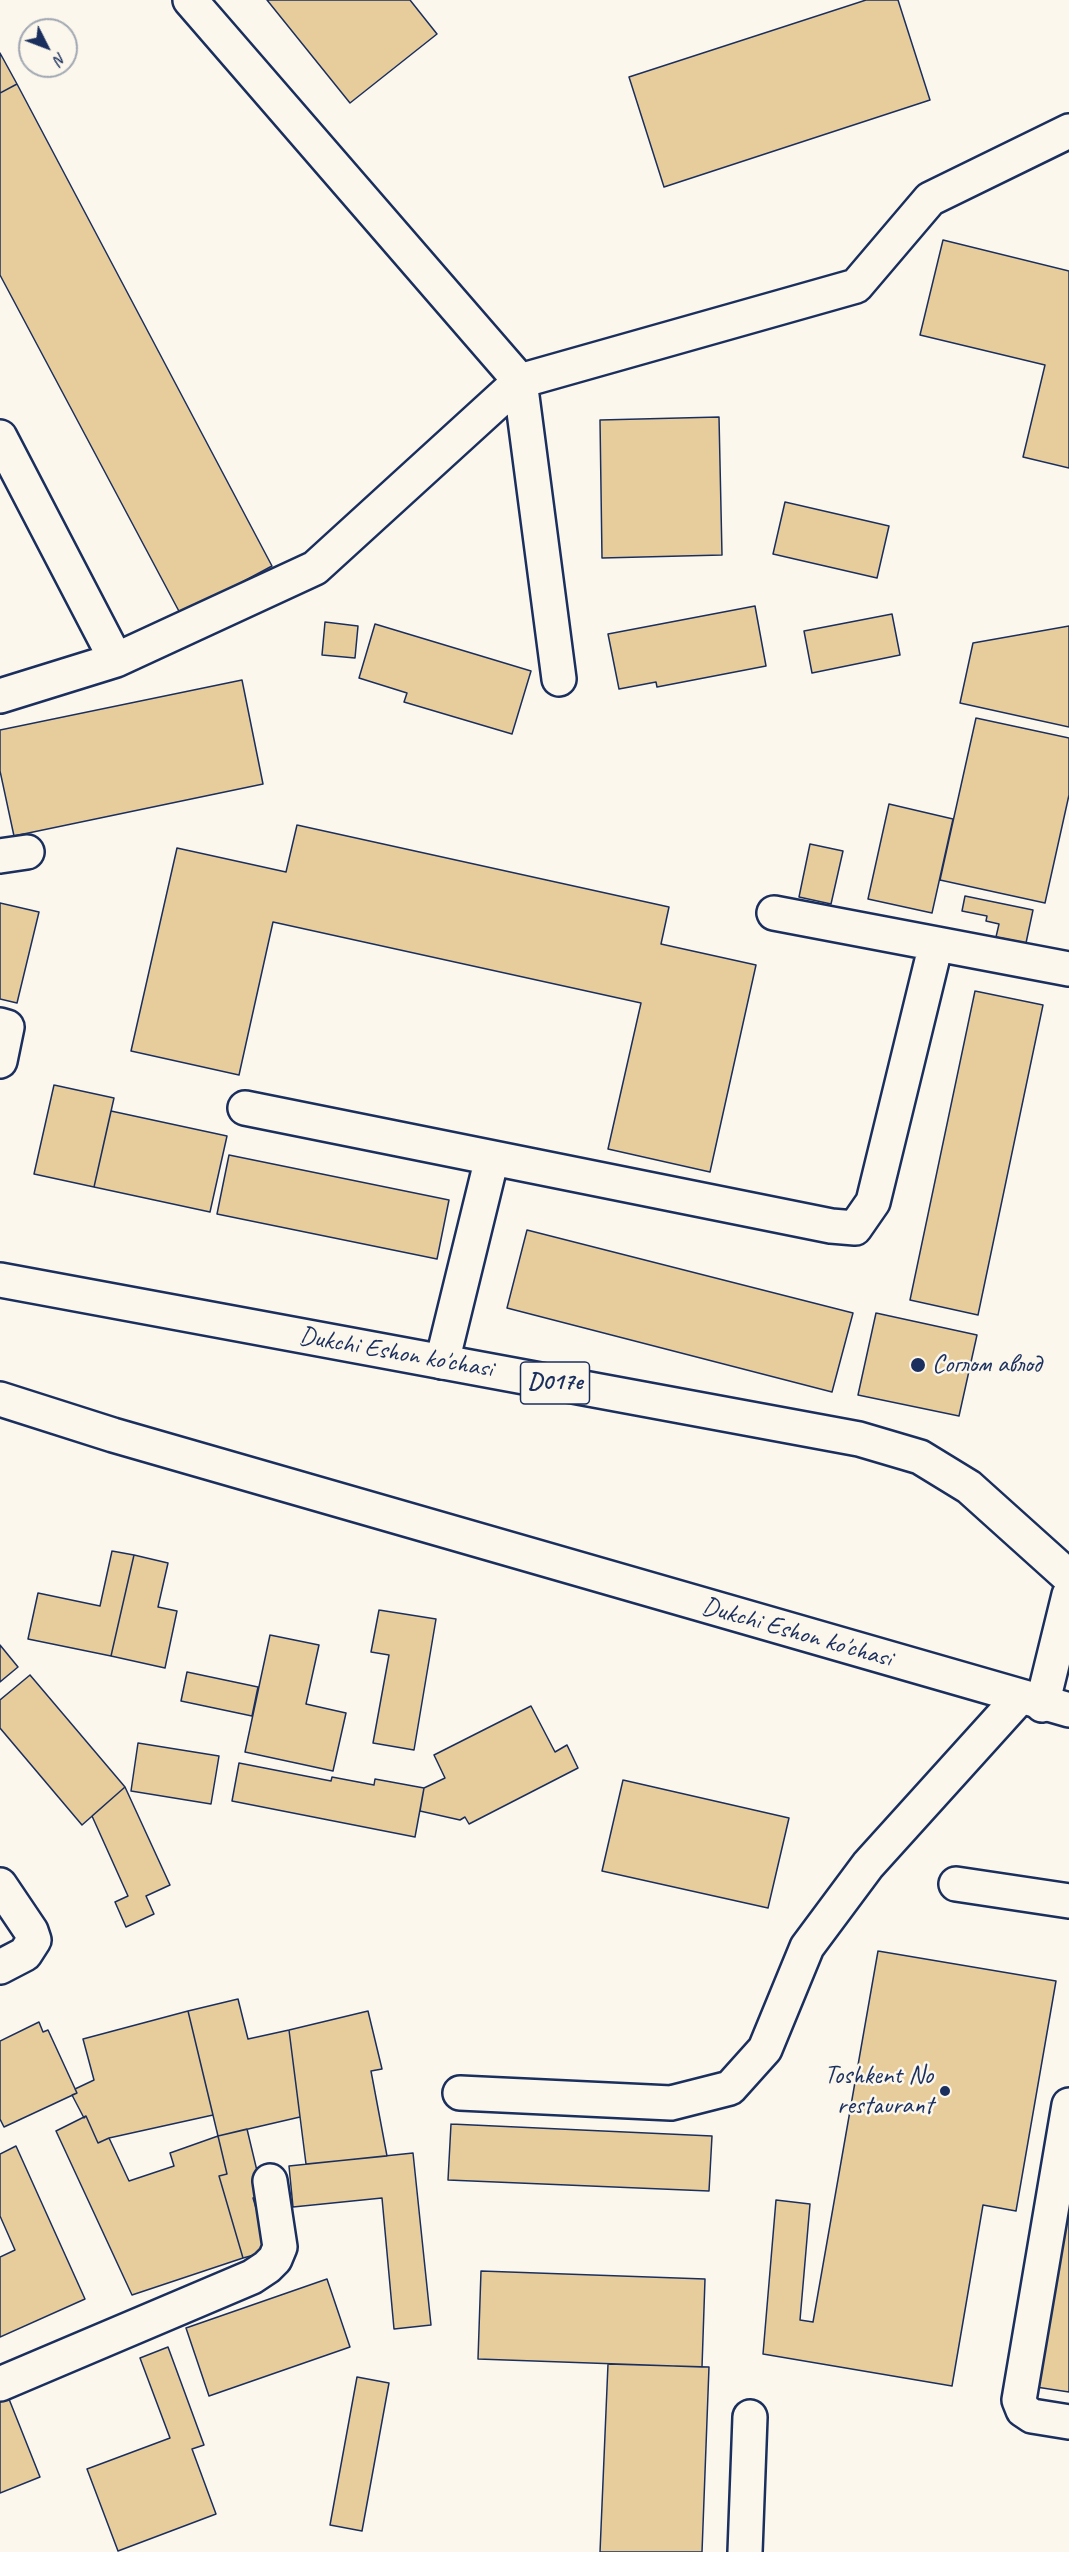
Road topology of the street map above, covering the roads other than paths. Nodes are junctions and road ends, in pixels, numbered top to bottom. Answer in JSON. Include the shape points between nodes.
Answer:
{"nodes":[{"id":1,"x":190,"y":0,"type":"edge"},
{"id":2,"x":1069,"y":131,"type":"edge"},
{"id":3,"x":519,"y":381,"type":"junction"},
{"id":4,"x":0,"y":437,"type":"edge"},
{"id":5,"x":116,"y":660,"type":"junction"},
{"id":6,"x":560,"y":679,"type":"dead end"},
{"id":7,"x":0,"y":696,"type":"edge"},
{"id":8,"x":774,"y":913,"type":"dead end"},
{"id":9,"x":936,"y":944,"type":"junction"},
{"id":10,"x":1069,"y":969,"type":"edge"},
{"id":11,"x":0,"y":1025,"type":"edge"},
{"id":12,"x":0,"y":1061,"type":"edge"},
{"id":13,"x":245,"y":1108,"type":"dead end"},
{"id":14,"x":492,"y":1158,"type":"junction"},
{"id":15,"x":0,"y":1280,"type":"edge"},
{"id":16,"x":442,"y":1362,"type":"junction"},
{"id":17,"x":0,"y":1399,"type":"edge"},
{"id":18,"x":1069,"y":1577,"type":"edge"},
{"id":19,"x":1069,"y":1595,"type":"edge"},
{"id":20,"x":1043,"y":1704,"type":"edge"},
{"id":21,"x":956,"y":1884,"type":"dead end"},
{"id":22,"x":0,"y":1885,"type":"edge"},
{"id":23,"x":1069,"y":1901,"type":"edge"},
{"id":24,"x":0,"y":1967,"type":"edge"},
{"id":25,"x":460,"y":2093,"type":"dead end"},
{"id":26,"x":1069,"y":2105,"type":"edge"},
{"id":27,"x":270,"y":2181,"type":"dead end"},
{"id":28,"x":0,"y":2384,"type":"edge"},
{"id":29,"x":750,"y":2417,"type":"dead end"},
{"id":30,"x":1069,"y":2422,"type":"edge"},
{"id":31,"x":745,"y":2552,"type":"edge"}],
"edges":[{"from":1,"to":3,"type":"main road"},
{"from":2,"to":3,"type":"main road","via":[[930,199],[856,286]]},
{"from":3,"to":5,"type":"main road","via":[[315,568]]},
{"from":3,"to":6,"type":"main road"},
{"from":4,"to":5,"type":"main road"},
{"from":5,"to":7,"type":"main road"},
{"from":8,"to":9,"type":"main road"},
{"from":9,"to":10,"type":"main road"},
{"from":9,"to":14,"type":"main road","via":[[873,1202],[855,1228]]},
{"from":11,"to":12,"type":"main road","via":[[7,1027]]},
{"from":13,"to":14,"type":"main road"},
{"from":14,"to":16,"type":"main road"},
{"from":15,"to":16,"type":"main road","name":"Dukchi Eshon ko'chasi","number":"D017e"},
{"from":16,"to":18,"type":"main road","name":"Dukchi Eshon ko'chasi","number":"D017e","via":[[859,1439],[920,1457],[969,1487]]},
{"from":17,"to":20,"type":"main road","name":"Dukchi Eshon ko'chasi"},
{"from":19,"to":20,"type":"main road"},
{"from":20,"to":25,"type":"main road","via":[[868,1864],[807,1947],[765,2049],[730,2088],[671,2103]]},
{"from":21,"to":23,"type":"main road"},
{"from":22,"to":24,"type":"main road","via":[[32,1931],[34,1940],[25,1954]]},
{"from":26,"to":30,"type":"main road","via":[[1019,2400],[1023,2410],[1032,2416]]},
{"from":27,"to":28,"type":"main road","via":[[280,2247],[267,2267],[252,2277]]},
{"from":29,"to":31,"type":"main road"}]}
